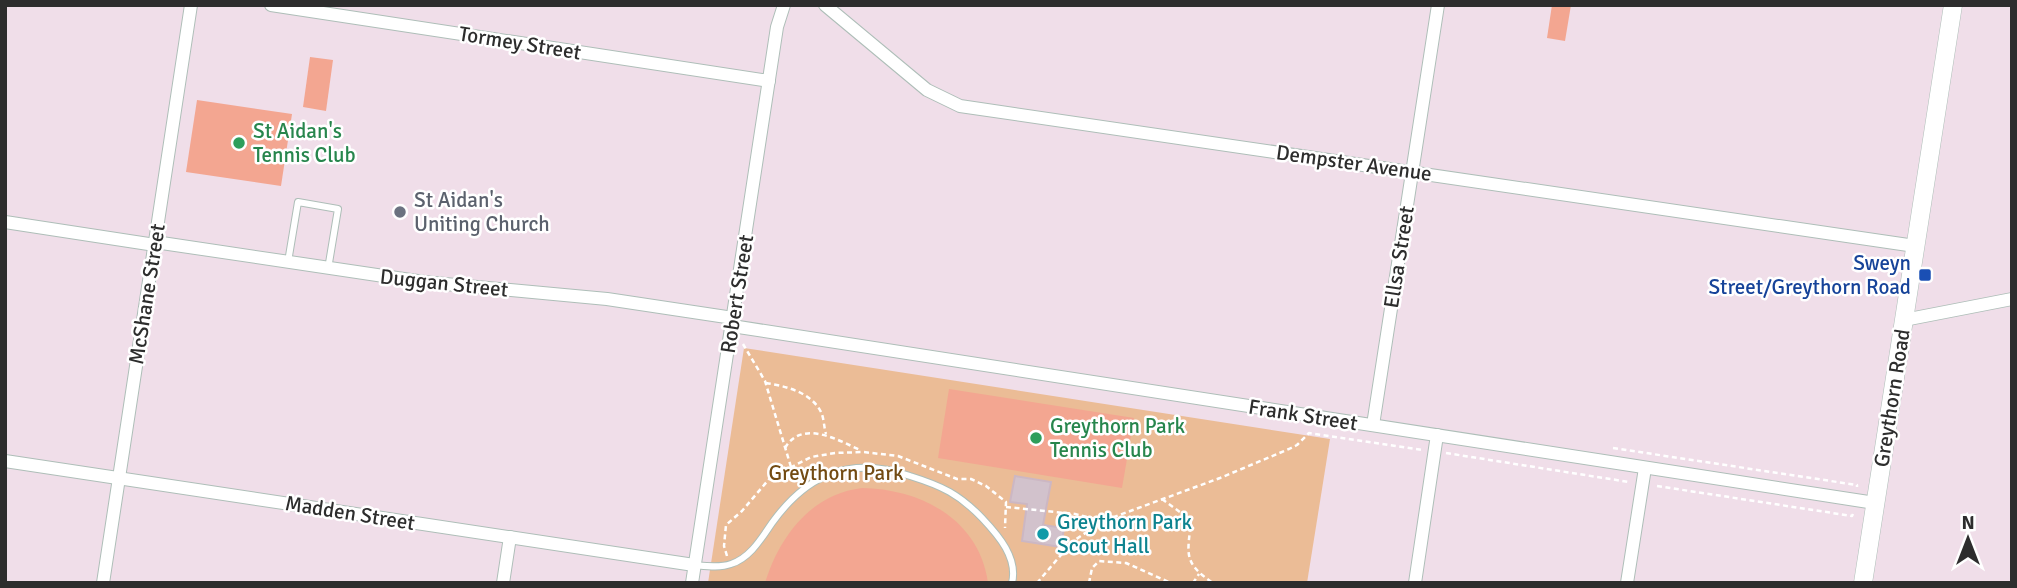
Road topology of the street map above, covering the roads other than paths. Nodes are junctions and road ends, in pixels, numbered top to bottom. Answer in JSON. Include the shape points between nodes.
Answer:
{"nodes":[{"id":1,"x":191,"y":5,"type":"edge"},
{"id":2,"x":271,"y":5,"type":"edge"},
{"id":3,"x":784,"y":5,"type":"edge"},
{"id":4,"x":825,"y":5,"type":"edge"},
{"id":5,"x":1438,"y":5,"type":"edge"},
{"id":6,"x":1954,"y":5,"type":"edge"},
{"id":7,"x":769,"y":81,"type":"junction"},
{"id":8,"x":1412,"y":171,"type":"junction"},
{"id":9,"x":5,"y":222,"type":"edge"},
{"id":10,"x":155,"y":243,"type":"junction"},
{"id":11,"x":1916,"y":246,"type":"junction"},
{"id":12,"x":288,"y":262,"type":"junction"},
{"id":13,"x":328,"y":269,"type":"junction"},
{"id":14,"x":2012,"y":299,"type":"edge"},
{"id":15,"x":1904,"y":320,"type":"junction"},
{"id":16,"x":732,"y":322,"type":"junction"},
{"id":17,"x":1373,"y":425,"type":"junction"},
{"id":18,"x":1437,"y":435,"type":"junction"},
{"id":19,"x":5,"y":461,"type":"edge"},
{"id":20,"x":1645,"y":468,"type":"junction"},
{"id":21,"x":119,"y":478,"type":"junction"},
{"id":22,"x":1875,"y":503,"type":"junction"},
{"id":23,"x":510,"y":537,"type":"junction"},
{"id":24,"x":694,"y":565,"type":"junction"},
{"id":25,"x":103,"y":583,"type":"edge"},
{"id":26,"x":503,"y":583,"type":"edge"},
{"id":27,"x":692,"y":583,"type":"edge"},
{"id":28,"x":1012,"y":583,"type":"edge"},
{"id":29,"x":1415,"y":583,"type":"edge"},
{"id":30,"x":1627,"y":583,"type":"edge"},
{"id":31,"x":1863,"y":583,"type":"edge"}],
"edges":[{"from":1,"to":10,"type":"street","name":"McShane Street"},
{"from":2,"to":7,"type":"street","name":"Tormey Street"},
{"from":3,"to":7,"type":"street","name":"Robert Street"},
{"from":4,"to":8,"type":"street","name":"Dempster Avenue","via":[[919,85],[951,103]]},
{"from":5,"to":8,"type":"street","name":"Ellsa Street"},
{"from":6,"to":11,"type":"main road","name":"Greythorn Road"},
{"from":7,"to":16,"type":"street","name":"Robert Street"},
{"from":8,"to":11,"type":"street","name":"Dempster Avenue"},
{"from":8,"to":17,"type":"street","name":"Ellsa Street"},
{"from":9,"to":10,"type":"street","name":"Duggan Street"},
{"from":10,"to":12,"type":"street","name":"Duggan Street"},
{"from":10,"to":21,"type":"street","name":"McShane Street"},
{"from":11,"to":15,"type":"main road","name":"Greythorn Road"},
{"from":12,"to":13,"type":"street","name":"Duggan Street"},
{"from":12,"to":13,"type":"lane","via":[[298,202],[338,209]]},
{"from":13,"to":16,"type":"street","name":"Duggan Street","via":[[623,301]]},
{"from":14,"to":15,"type":"street"},
{"from":15,"to":22,"type":"main road","name":"Greythorn Road"},
{"from":16,"to":17,"type":"street","name":"Frank Street"},
{"from":16,"to":24,"type":"street","name":"Robert Street"},
{"from":17,"to":18,"type":"street","name":"Frank Street"},
{"from":18,"to":20,"type":"street","name":"Frank Street"},
{"from":18,"to":29,"type":"street"},
{"from":19,"to":21,"type":"street","name":"Madden Street"},
{"from":20,"to":22,"type":"street","name":"Frank Street"},
{"from":20,"to":30,"type":"street"},
{"from":21,"to":23,"type":"street","name":"Madden Street"},
{"from":21,"to":25,"type":"street","name":"McShane Street"},
{"from":22,"to":31,"type":"main road","name":"Greythorn Road"},
{"from":23,"to":24,"type":"street","name":"Madden Street"},
{"from":23,"to":26,"type":"street"},
{"from":24,"to":27,"type":"street","name":"Robert Street"},
{"from":24,"to":28,"type":"lane","via":[[729,565],[753,549],[799,492],[834,472],[861,467],[902,473],[959,496],[1009,554],[1015,570]]}]}
